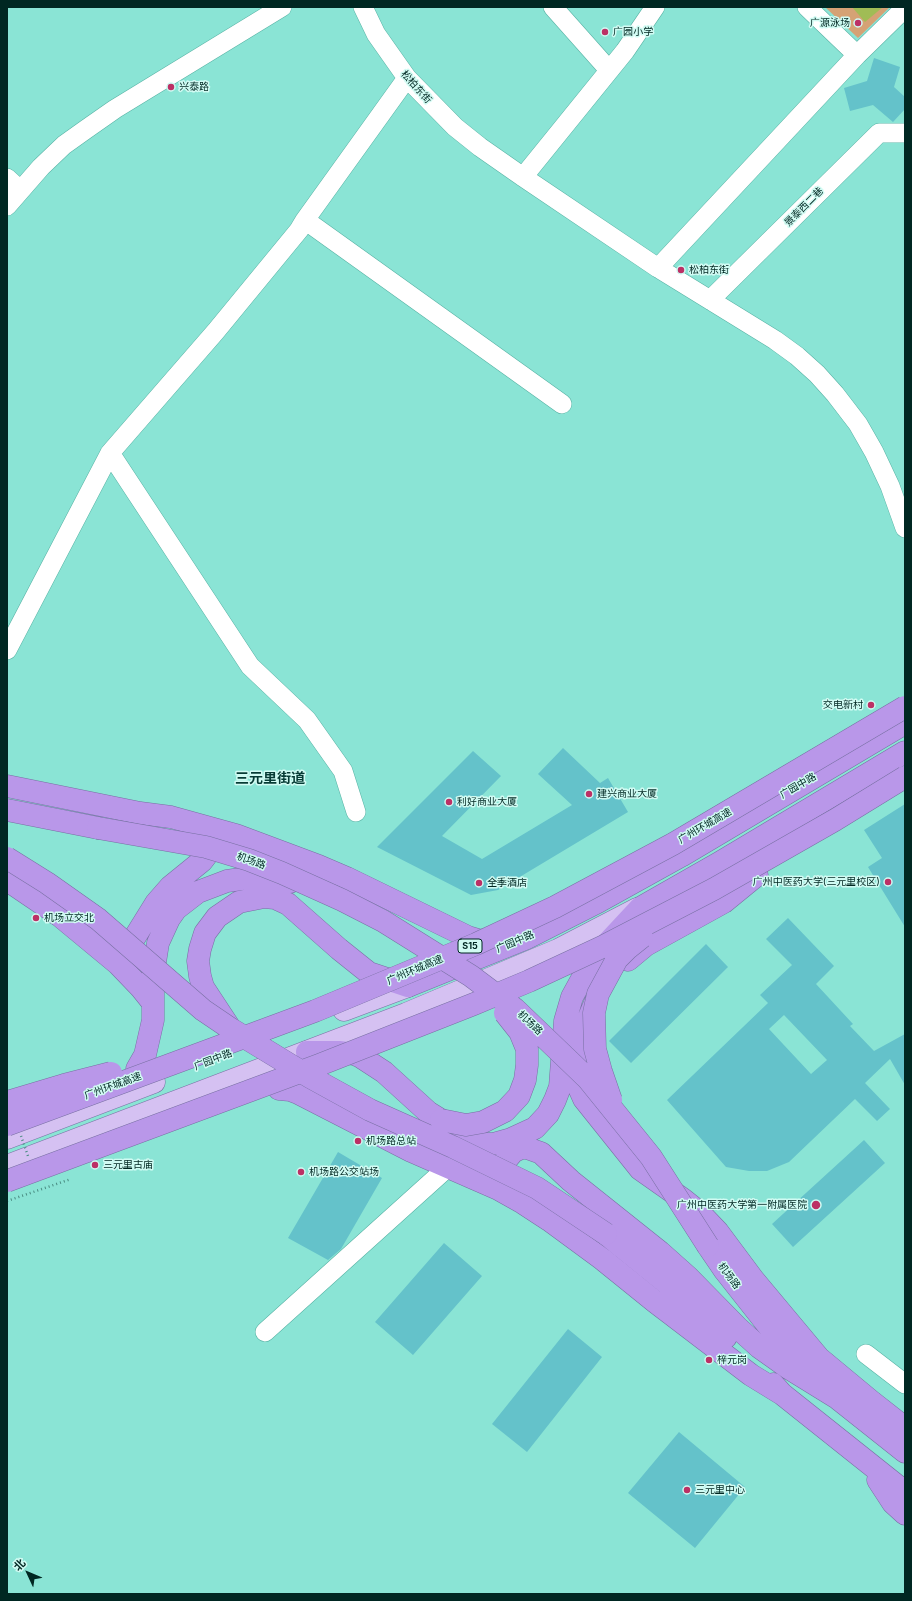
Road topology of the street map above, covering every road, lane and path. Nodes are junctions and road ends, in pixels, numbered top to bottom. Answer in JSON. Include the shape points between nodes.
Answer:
{"nodes":[{"id":1,"x":282,"y":7,"type":"edge"},
{"id":2,"x":363,"y":7,"type":"edge"},
{"id":3,"x":553,"y":7,"type":"edge"},
{"id":4,"x":656,"y":7,"type":"edge"},
{"id":5,"x":807,"y":7,"type":"edge"},
{"id":6,"x":905,"y":8,"type":"edge"},
{"id":7,"x":857,"y":55,"type":"junction"},
{"id":8,"x":609,"y":70,"type":"junction"},
{"id":9,"x":407,"y":78,"type":"junction"},
{"id":10,"x":905,"y":133,"type":"edge"},
{"id":11,"x":523,"y":177,"type":"junction"},
{"id":12,"x":13,"y":184,"type":"edge"},
{"id":13,"x":7,"y":206,"type":"edge"},
{"id":14,"x":305,"y":220,"type":"junction"},
{"id":15,"x":658,"y":268,"type":"junction"},
{"id":16,"x":710,"y":300,"type":"junction"},
{"id":17,"x":562,"y":404,"type":"dead end"},
{"id":18,"x":110,"y":453,"type":"junction"},
{"id":19,"x":905,"y":528,"type":"edge"},
{"id":20,"x":7,"y":650,"type":"edge"},
{"id":21,"x":905,"y":696,"type":"edge"},
{"id":22,"x":905,"y":708,"type":"edge"},
{"id":23,"x":905,"y":724,"type":"edge"},
{"id":24,"x":876,"y":741,"type":"junction"},
{"id":25,"x":814,"y":751,"type":"junction"},
{"id":26,"x":904,"y":752,"type":"edge"},
{"id":27,"x":905,"y":778,"type":"edge"},
{"id":28,"x":7,"y":786,"type":"edge"},
{"id":29,"x":905,"y":789,"type":"edge"},
{"id":30,"x":777,"y":798,"type":"junction"},
{"id":31,"x":885,"y":801,"type":"junction"},
{"id":32,"x":7,"y":810,"type":"edge"},
{"id":33,"x":356,"y":812,"type":"dead end"},
{"id":34,"x":701,"y":817,"type":"junction"},
{"id":35,"x":218,"y":830,"type":"junction"},
{"id":36,"x":766,"y":835,"type":"junction"},
{"id":37,"x":809,"y":846,"type":"junction"},
{"id":38,"x":681,"y":856,"type":"junction"},
{"id":39,"x":7,"y":858,"type":"edge"},
{"id":40,"x":757,"y":876,"type":"junction"},
{"id":41,"x":7,"y":880,"type":"edge"},
{"id":42,"x":313,"y":887,"type":"junction"},
{"id":43,"x":640,"y":908,"type":"junction"},
{"id":44,"x":468,"y":937,"type":"junction"},
{"id":45,"x":527,"y":938,"type":"junction"},
{"id":46,"x":118,"y":964,"type":"junction"},
{"id":47,"x":471,"y":976,"type":"junction"},
{"id":48,"x":408,"y":986,"type":"junction"},
{"id":49,"x":153,"y":1003,"type":"junction"},
{"id":50,"x":231,"y":1029,"type":"junction"},
{"id":51,"x":219,"y":1047,"type":"junction"},
{"id":52,"x":307,"y":1052,"type":"junction"},
{"id":53,"x":137,"y":1069,"type":"junction"},
{"id":54,"x":279,"y":1089,"type":"junction"},
{"id":55,"x":204,"y":1092,"type":"junction"},
{"id":56,"x":7,"y":1102,"type":"edge"},
{"id":57,"x":93,"y":1105,"type":"junction"},
{"id":58,"x":615,"y":1111,"type":"junction"},
{"id":59,"x":7,"y":1114,"type":"edge"},
{"id":60,"x":396,"y":1122,"type":"junction"},
{"id":61,"x":110,"y":1127,"type":"junction"},
{"id":62,"x":172,"y":1127,"type":"junction"},
{"id":63,"x":11,"y":1132,"type":"edge"},
{"id":64,"x":30,"y":1161,"type":"dead end"},
{"id":65,"x":7,"y":1166,"type":"edge"},
{"id":66,"x":448,"y":1167,"type":"junction"},
{"id":67,"x":71,"y":1179,"type":"dead end"},
{"id":68,"x":7,"y":1181,"type":"edge"},
{"id":69,"x":38,"y":1182,"type":"dead end"},
{"id":70,"x":7,"y":1186,"type":"edge"},
{"id":71,"x":498,"y":1189,"type":"junction"},
{"id":72,"x":40,"y":1190,"type":"junction"},
{"id":73,"x":7,"y":1201,"type":"edge"},
{"id":74,"x":265,"y":1332,"type":"dead end"},
{"id":75,"x":866,"y":1354,"type":"dead end"},
{"id":76,"x":905,"y":1384,"type":"edge"},
{"id":77,"x":782,"y":1394,"type":"junction"},
{"id":78,"x":837,"y":1398,"type":"junction"},
{"id":79,"x":905,"y":1428,"type":"edge"},
{"id":80,"x":905,"y":1452,"type":"edge"},
{"id":81,"x":861,"y":1457,"type":"junction"},
{"id":82,"x":905,"y":1492,"type":"edge"},
{"id":83,"x":905,"y":1514,"type":"edge"}],
"edges":[{"from":1,"to":12,"type":"street","via":[[115,109]]},
{"from":2,"to":9,"type":"street","name":"松柏东街","via":[[376,34]]},
{"from":3,"to":8,"type":"street"},
{"from":4,"to":8,"type":"street"},
{"from":5,"to":7,"type":"street"},
{"from":6,"to":7,"type":"street"},
{"from":7,"to":15,"type":"street"},
{"from":8,"to":11,"type":"street"},
{"from":9,"to":11,"type":"street","name":"松柏东街","via":[[454,127]]},
{"from":9,"to":14,"type":"street"},
{"from":10,"to":16,"type":"street","name":"景泰西二巷","via":[[879,133]]},
{"from":11,"to":15,"type":"street","name":"松柏东街"},
{"from":12,"to":13,"type":"street"},
{"from":14,"to":17,"type":"street"},
{"from":14,"to":18,"type":"street","via":[[300,230],[216,331]]},
{"from":15,"to":16,"type":"street","name":"松柏东街"},
{"from":16,"to":19,"type":"street","name":"松柏东街","via":[[797,356],[835,394],[858,424],[874,452]]},
{"from":18,"to":20,"type":"street"},
{"from":18,"to":33,"type":"street","via":[[250,666],[307,720],[343,771]]},
{"from":21,"to":25,"type":"main road"},
{"from":22,"to":24,"type":"main road","via":[[900,717]]},
{"from":22,"to":51,"type":"highway","name":"广州环城高速","number":"S15","bridge":true,"via":[[724,815],[555,907],[406,974]]},
{"from":23,"to":24,"type":"highway","name":"广园中路"},
{"from":24,"to":30,"type":"highway","name":"广园中路"},
{"from":25,"to":30,"type":"main road"},
{"from":25,"to":34,"type":"main road"},
{"from":26,"to":31,"type":"main road"},
{"from":26,"to":36,"type":"highway"},
{"from":27,"to":68,"type":"highway","bridge":true,"via":[[714,889],[529,981],[401,1033]]},
{"from":28,"to":35,"type":"highway","via":[[171,817]]},
{"from":29,"to":31,"type":"main road"},
{"from":30,"to":38,"type":"highway","name":"广园中路"},
{"from":31,"to":37,"type":"main road"},
{"from":32,"to":42,"type":"highway","name":"机场路","bridge":true,"via":[[229,853]]},
{"from":34,"to":38,"type":"main road"},
{"from":34,"to":44,"type":"main road","via":[[590,878]]},
{"from":35,"to":44,"type":"highway","via":[[319,866]]},
{"from":35,"to":46,"type":"highway","via":[[209,852],[202,861],[170,887],[156,903]]},
{"from":36,"to":37,"type":"main road"},
{"from":36,"to":43,"type":"highway"},
{"from":37,"to":40,"type":"main road"},
{"from":38,"to":45,"type":"highway","name":"广园中路"},
{"from":39,"to":50,"type":"highway","bridge":true,"via":[[48,883],[98,919],[192,1001]]},
{"from":40,"to":58,"type":"highway","bridge":true,"via":[[642,937],[617,959],[598,994],[594,1013],[595,1049]]},
{"from":40,"to":79,"type":"highway","via":[[724,902],[646,945],[628,959],[610,980],[595,1002],[581,1036],[577,1065],[580,1090],[584,1099],[640,1169],[684,1200],[718,1232],[753,1279],[819,1358]]},
{"from":41,"to":46,"type":"highway","via":[[60,916]]},
{"from":42,"to":47,"type":"highway","name":"机场路","bridge":true,"via":[[383,921]]},
{"from":42,"to":49,"type":"highway","bridge":true,"via":[[262,876],[217,883],[198,892],[179,906],[169,919],[158,942],[154,959]]},
{"from":43,"to":52,"type":"main road","via":[[515,969]]},
{"from":43,"to":60,"type":"highway","bridge":true,"via":[[588,966],[572,997],[565,1021],[561,1080],[548,1114],[535,1128],[493,1144],[476,1144],[451,1140]]},
{"from":44,"to":45,"type":"highway","via":[[491,942]]},
{"from":45,"to":48,"type":"highway","name":"广园中路"},
{"from":46,"to":49,"type":"highway"},
{"from":47,"to":52,"type":"highway","bridge":true,"via":[[510,1019],[525,1041],[527,1049],[525,1080],[519,1096],[505,1111],[483,1122],[466,1125],[441,1120],[428,1112],[384,1072],[361,1057],[339,1052]]},
{"from":47,"to":58,"type":"highway","name":"机场路","bridge":true,"via":[[535,1027]]},
{"from":48,"to":50,"type":"highway","via":[[369,973],[288,904],[275,898],[264,897],[239,902],[217,917],[205,933],[198,961],[203,987]]},
{"from":48,"to":57,"type":"main road","name":"广园中路"},
{"from":49,"to":53,"type":"highway","via":[[153,1020],[145,1055]]},
{"from":50,"to":60,"type":"highway","bridge":true,"via":[[338,1093]]},
{"from":51,"to":56,"type":"highway","bridge":true,"via":[[64,1085]]},
{"from":51,"to":63,"type":"highway","name":"广州环城高速","number":"S15","bridge":true},
{"from":52,"to":55,"type":"main road"},
{"from":53,"to":57,"type":"main road"},
{"from":53,"to":59,"type":"main road"},
{"from":54,"to":55,"type":"main road"},
{"from":54,"to":62,"type":"main road"},
{"from":54,"to":66,"type":"highway","via":[[290,1090]]},
{"from":55,"to":61,"type":"main road"},
{"from":55,"to":62,"type":"main road"},
{"from":57,"to":63,"type":"main road","name":"广园中路"},
{"from":58,"to":78,"type":"highway","name":"机场路","bridge":true,"via":[[652,1157],[725,1271],[766,1323]]},
{"from":60,"to":77,"type":"highway","bridge":true,"via":[[537,1188],[606,1234],[684,1297]]},
{"from":61,"to":62,"type":"main road"},
{"from":61,"to":65,"type":"main road"},
{"from":62,"to":70,"type":"main road"},
{"from":63,"to":64,"type":"path","bridge":true},
{"from":66,"to":71,"type":"highway"},
{"from":66,"to":74,"type":"street"},
{"from":67,"to":72,"type":"path"},
{"from":69,"to":72,"type":"path"},
{"from":71,"to":77,"type":"highway","via":[[549,1220],[729,1358]]},
{"from":71,"to":78,"type":"highway","via":[[497,1179],[502,1165],[513,1152],[527,1148],[541,1153],[660,1252],[759,1347]]},
{"from":72,"to":73,"type":"path"},
{"from":75,"to":76,"type":"street"},
{"from":77,"to":81,"type":"highway"},
{"from":78,"to":80,"type":"highway","name":"机场路"},
{"from":81,"to":82,"type":"highway"},
{"from":81,"to":83,"type":"highway","via":[[893,1503]]}]}
